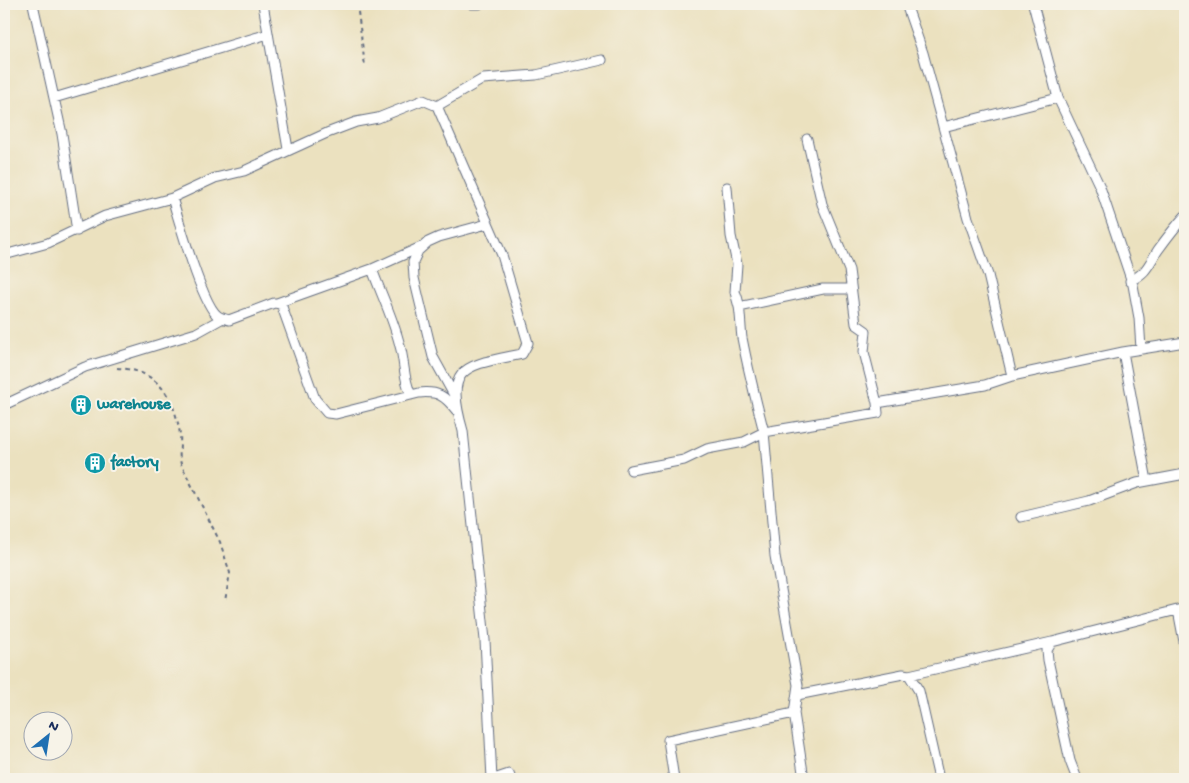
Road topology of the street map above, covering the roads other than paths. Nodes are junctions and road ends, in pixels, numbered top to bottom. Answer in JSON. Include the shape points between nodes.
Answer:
{"nodes":[{"id":1,"x":33,"y":4,"type":"edge"},
{"id":2,"x":262,"y":4,"type":"edge"},
{"id":3,"x":472,"y":4,"type":"edge"},
{"id":4,"x":479,"y":4,"type":"edge"},
{"id":5,"x":906,"y":4,"type":"edge"},
{"id":6,"x":1033,"y":4,"type":"edge"},
{"id":7,"x":268,"y":34,"type":"junction"},
{"id":8,"x":602,"y":60,"type":"dead end"},
{"id":9,"x":54,"y":98,"type":"junction"},
{"id":10,"x":1058,"y":98,"type":"junction"},
{"id":11,"x":437,"y":106,"type":"junction"},
{"id":12,"x":943,"y":127,"type":"junction"},
{"id":13,"x":807,"y":139,"type":"dead end"},
{"id":14,"x":288,"y":150,"type":"junction"},
{"id":15,"x":727,"y":187,"type":"dead end"},
{"id":16,"x":172,"y":198,"type":"junction"},
{"id":17,"x":1185,"y":216,"type":"edge"},
{"id":18,"x":487,"y":224,"type":"junction"},
{"id":19,"x":77,"y":231,"type":"junction"},
{"id":20,"x":426,"y":244,"type":"junction"},
{"id":21,"x":4,"y":255,"type":"edge"},
{"id":22,"x":372,"y":269,"type":"junction"},
{"id":23,"x":1130,"y":281,"type":"junction"},
{"id":24,"x":851,"y":286,"type":"junction"},
{"id":25,"x":735,"y":292,"type":"junction"},
{"id":26,"x":277,"y":303,"type":"junction"},
{"id":27,"x":223,"y":318,"type":"junction"},
{"id":28,"x":1185,"y":342,"type":"edge"},
{"id":29,"x":1141,"y":349,"type":"junction"},
{"id":30,"x":1123,"y":352,"type":"junction"},
{"id":31,"x":1012,"y":376,"type":"junction"},
{"id":32,"x":411,"y":395,"type":"junction"},
{"id":33,"x":455,"y":398,"type":"junction"},
{"id":34,"x":877,"y":402,"type":"junction"},
{"id":35,"x":4,"y":405,"type":"edge"},
{"id":36,"x":458,"y":413,"type":"junction"},
{"id":37,"x":764,"y":432,"type":"junction"},
{"id":38,"x":631,"y":470,"type":"dead end"},
{"id":39,"x":1185,"y":474,"type":"edge"},
{"id":40,"x":1147,"y":481,"type":"junction"},
{"id":41,"x":1021,"y":516,"type":"dead end"},
{"id":42,"x":1182,"y":609,"type":"edge"},
{"id":43,"x":1052,"y":642,"type":"junction"},
{"id":44,"x":1185,"y":647,"type":"edge"},
{"id":45,"x":909,"y":675,"type":"junction"},
{"id":46,"x":798,"y":695,"type":"junction"},
{"id":47,"x":794,"y":713,"type":"junction"},
{"id":48,"x":493,"y":779,"type":"edge"},
{"id":49,"x":512,"y":779,"type":"edge"},
{"id":50,"x":674,"y":779,"type":"edge"},
{"id":51,"x":804,"y":779,"type":"edge"},
{"id":52,"x":939,"y":779,"type":"edge"},
{"id":53,"x":1077,"y":779,"type":"edge"}],
"edges":[{"from":1,"to":9,"type":"street"},
{"from":2,"to":7,"type":"street"},
{"from":3,"to":4,"type":"street"},
{"from":5,"to":12,"type":"street"},
{"from":6,"to":10,"type":"street"},
{"from":7,"to":9,"type":"street"},
{"from":7,"to":14,"type":"street"},
{"from":8,"to":11,"type":"street","via":[[536,75],[483,79]]},
{"from":9,"to":19,"type":"street"},
{"from":10,"to":12,"type":"street"},
{"from":10,"to":23,"type":"street","via":[[1100,187]]},
{"from":11,"to":14,"type":"street","via":[[423,100],[378,118],[356,122]]},
{"from":11,"to":18,"type":"street"},
{"from":12,"to":31,"type":"street","via":[[968,218],[988,275]]},
{"from":13,"to":24,"type":"street","via":[[822,204],[848,270]]},
{"from":14,"to":16,"type":"street","via":[[244,171],[215,178]]},
{"from":15,"to":25,"type":"street","via":[[737,264]]},
{"from":16,"to":19,"type":"street","via":[[105,216]]},
{"from":16,"to":27,"type":"street","via":[[211,308]]},
{"from":17,"to":23,"type":"street","via":[[1158,250],[1149,268]]},
{"from":18,"to":20,"type":"street","via":[[439,237]]},
{"from":18,"to":33,"type":"street","via":[[502,255],[528,343],[522,354],[472,365],[455,386]]},
{"from":19,"to":21,"type":"street"},
{"from":20,"to":22,"type":"street"},
{"from":20,"to":33,"type":"street","via":[[413,262],[414,278],[433,357]]},
{"from":22,"to":26,"type":"street"},
{"from":22,"to":32,"type":"street","via":[[400,344],[403,375]]},
{"from":23,"to":29,"type":"street","via":[[1139,318]]},
{"from":24,"to":25,"type":"street","via":[[739,307]]},
{"from":24,"to":34,"type":"street","via":[[856,324],[866,331],[864,352]]},
{"from":25,"to":37,"type":"street","via":[[740,302],[738,315],[746,361]]},
{"from":26,"to":27,"type":"street","via":[[239,318]]},
{"from":26,"to":32,"type":"street","via":[[284,310],[315,399],[327,414]]},
{"from":27,"to":35,"type":"street","via":[[196,334],[85,367]]},
{"from":28,"to":29,"type":"street"},
{"from":29,"to":30,"type":"street"},
{"from":30,"to":31,"type":"street"},
{"from":30,"to":40,"type":"street"},
{"from":31,"to":34,"type":"street","via":[[985,385]]},
{"from":32,"to":36,"type":"street","via":[[432,392],[445,396]]},
{"from":33,"to":36,"type":"street"},
{"from":34,"to":37,"type":"street","via":[[878,413]]},
{"from":36,"to":48,"type":"street","via":[[463,431],[485,640]]},
{"from":37,"to":38,"type":"street","via":[[744,442],[707,448],[684,460]]},
{"from":37,"to":46,"type":"street","via":[[775,556]]},
{"from":39,"to":40,"type":"street"},
{"from":40,"to":41,"type":"street","via":[[1089,501]]},
{"from":42,"to":43,"type":"street"},
{"from":42,"to":44,"type":"street"},
{"from":43,"to":45,"type":"street"},
{"from":43,"to":53,"type":"street","via":[[1047,650],[1048,660],[1070,761]]},
{"from":45,"to":46,"type":"street"},
{"from":45,"to":52,"type":"street","via":[[919,691]]},
{"from":46,"to":47,"type":"street"},
{"from":47,"to":50,"type":"street","via":[[668,740]]},
{"from":47,"to":51,"type":"street"},
{"from":48,"to":49,"type":"street","via":[[509,774]]}]}
